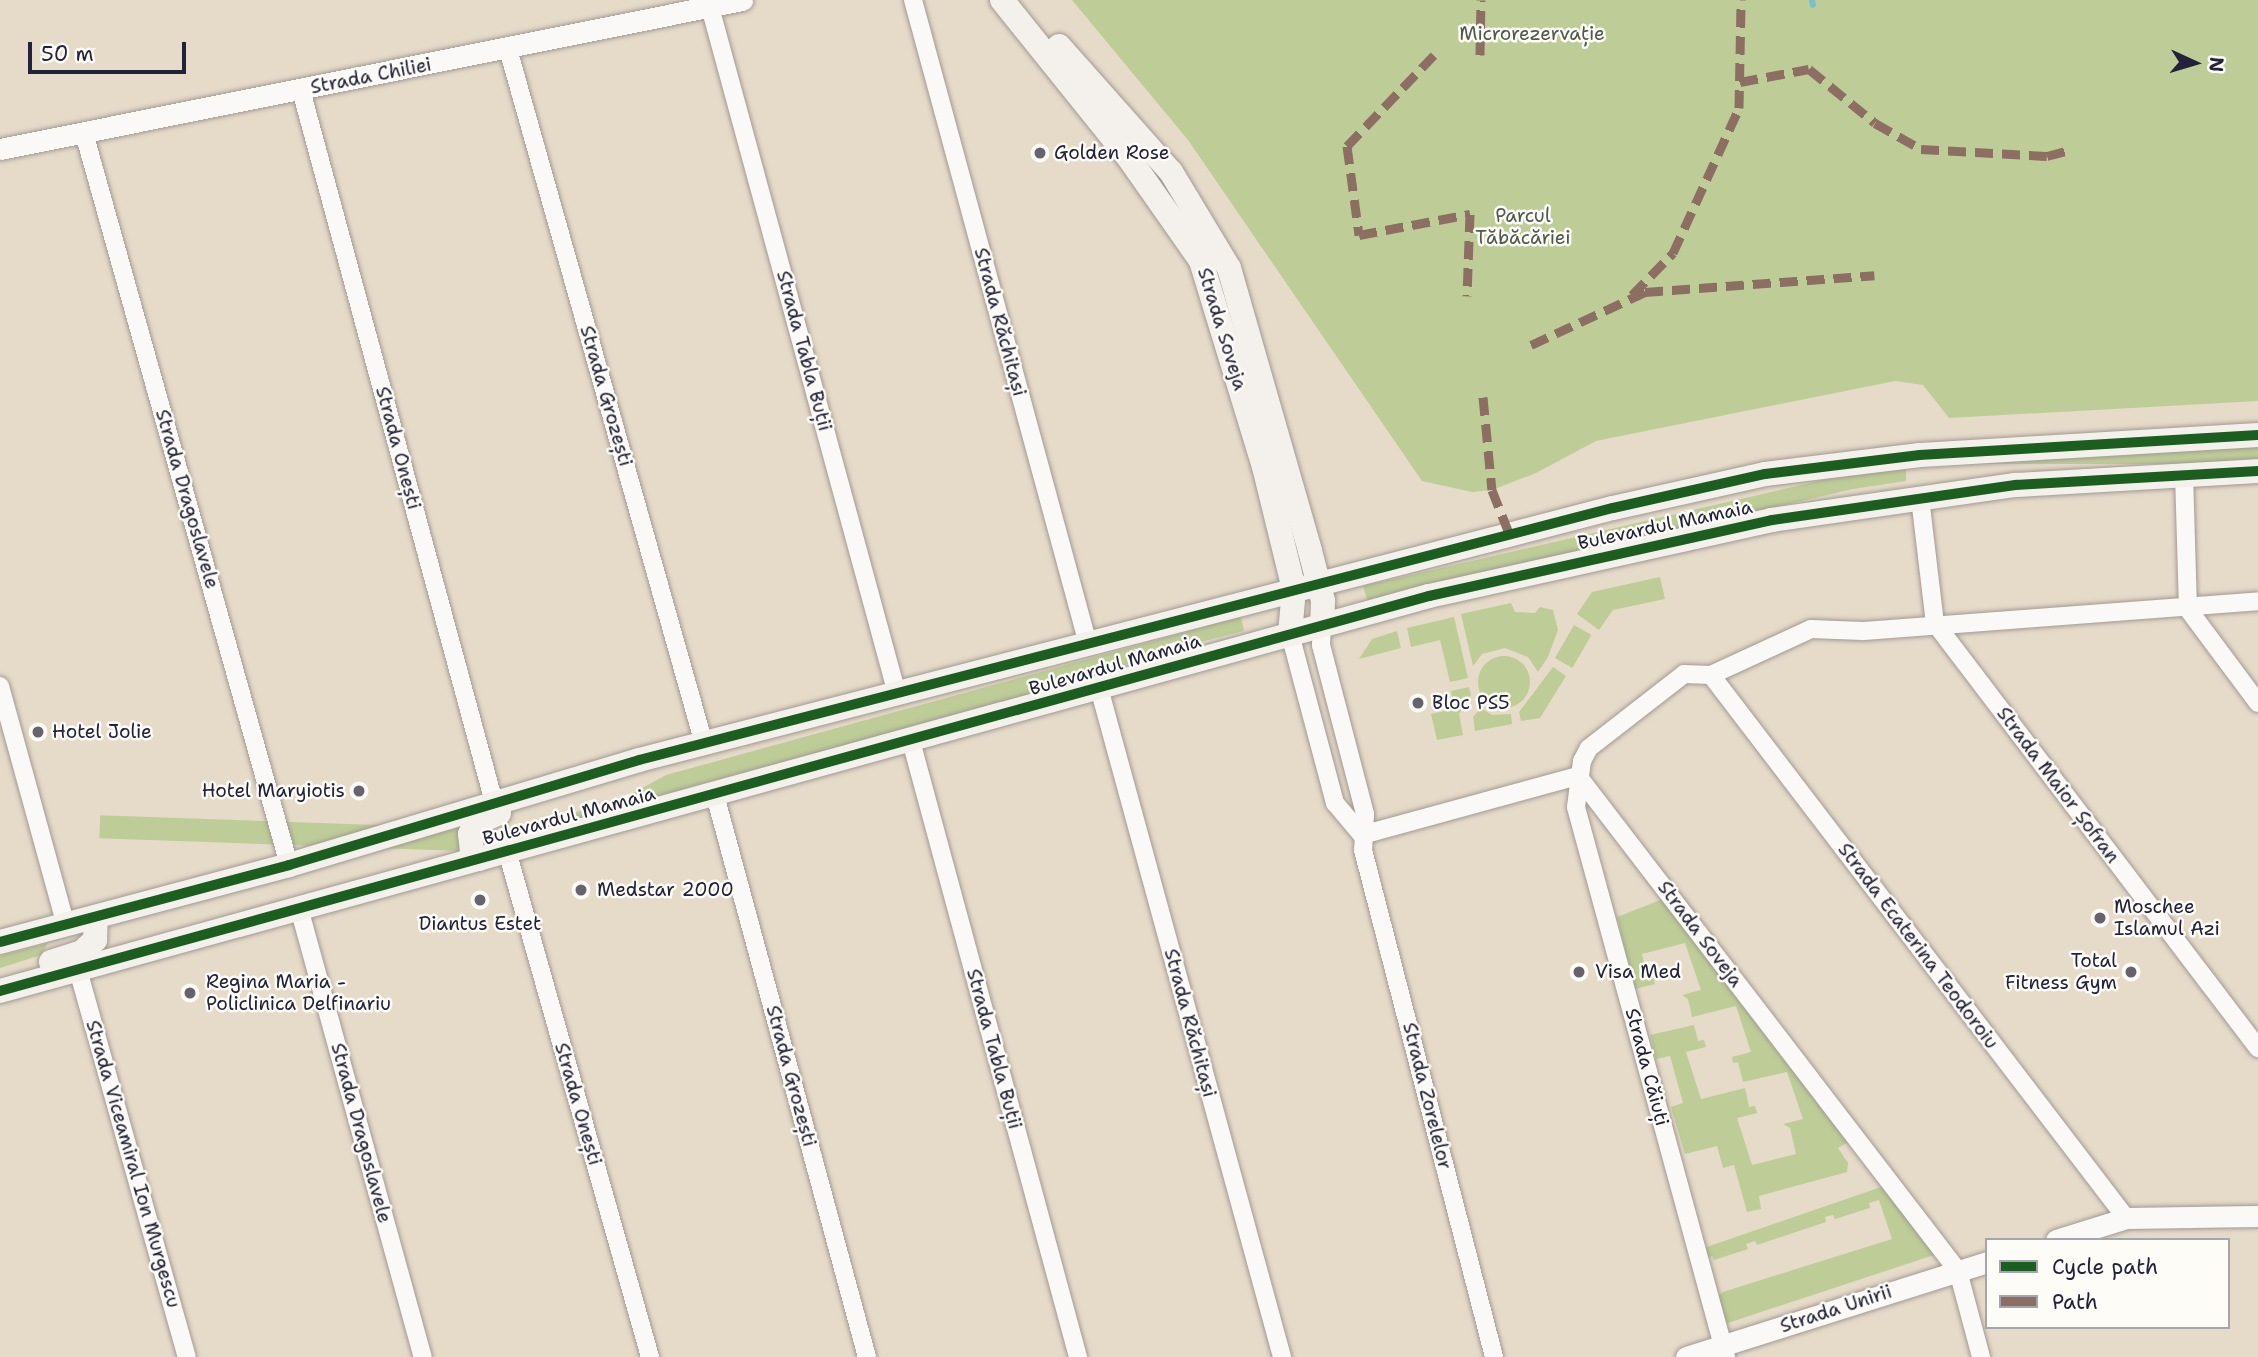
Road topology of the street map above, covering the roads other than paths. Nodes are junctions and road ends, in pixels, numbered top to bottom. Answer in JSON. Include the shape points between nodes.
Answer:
{"nodes":[{"id":1,"x":742,"y":0,"type":"edge"},
{"id":2,"x":912,"y":0,"type":"edge"},
{"id":3,"x":1002,"y":0,"type":"edge"},
{"id":4,"x":1022,"y":0,"type":"edge"},
{"id":5,"x":710,"y":8,"type":"junction"},
{"id":6,"x":508,"y":49,"type":"junction"},
{"id":7,"x":301,"y":90,"type":"junction"},
{"id":8,"x":84,"y":133,"type":"junction"},
{"id":9,"x":0,"y":149,"type":"edge"},
{"id":10,"x":2258,"y":435,"type":"edge"},
{"id":11,"x":2258,"y":471,"type":"edge"},
{"id":12,"x":2184,"y":474,"type":"junction"},
{"id":13,"x":1920,"y":498,"type":"junction"},
{"id":14,"x":1318,"y":582,"type":"junction"},
{"id":15,"x":1294,"y":589,"type":"junction"},
{"id":16,"x":2258,"y":601,"type":"edge"},
{"id":17,"x":2188,"y":609,"type":"junction"},
{"id":18,"x":1935,"y":623,"type":"junction"},
{"id":19,"x":1322,"y":625,"type":"junction"},
{"id":20,"x":1290,"y":634,"type":"junction"},
{"id":21,"x":1088,"y":644,"type":"junction"},
{"id":22,"x":1710,"y":675,"type":"junction"},
{"id":23,"x":0,"y":686,"type":"edge"},
{"id":24,"x":1099,"y":688,"type":"junction"},
{"id":25,"x":897,"y":694,"type":"junction"},
{"id":26,"x":2258,"y":703,"type":"edge"},
{"id":27,"x":911,"y":741,"type":"junction"},
{"id":28,"x":704,"y":744,"type":"junction"},
{"id":29,"x":639,"y":760,"type":"junction"},
{"id":30,"x":1578,"y":776,"type":"junction"},
{"id":31,"x":715,"y":794,"type":"junction"},
{"id":32,"x":495,"y":806,"type":"junction"},
{"id":33,"x":1362,"y":835,"type":"junction"},
{"id":34,"x":507,"y":851,"type":"junction"},
{"id":35,"x":479,"y":859,"type":"junction"},
{"id":36,"x":289,"y":865,"type":"junction"},
{"id":37,"x":299,"y":908,"type":"junction"},
{"id":38,"x":96,"y":917,"type":"junction"},
{"id":39,"x":65,"y":925,"type":"junction"},
{"id":40,"x":0,"y":942,"type":"edge"},
{"id":41,"x":78,"y":970,"type":"junction"},
{"id":42,"x":0,"y":978,"type":"edge"},
{"id":43,"x":0,"y":991,"type":"edge"},
{"id":44,"x":2258,"y":1048,"type":"edge"},
{"id":45,"x":2258,"y":1216,"type":"edge"},
{"id":46,"x":2126,"y":1218,"type":"junction"},
{"id":47,"x":2062,"y":1238,"type":"edge"},
{"id":48,"x":1985,"y":1263,"type":"edge"},
{"id":49,"x":1958,"y":1271,"type":"junction"},
{"id":50,"x":1724,"y":1351,"type":"edge"},
{"id":51,"x":187,"y":1357,"type":"edge"},
{"id":52,"x":423,"y":1357,"type":"edge"},
{"id":53,"x":650,"y":1357,"type":"edge"},
{"id":54,"x":867,"y":1357,"type":"edge"},
{"id":55,"x":1078,"y":1357,"type":"edge"},
{"id":56,"x":1282,"y":1357,"type":"edge"},
{"id":57,"x":1494,"y":1357,"type":"edge"},
{"id":58,"x":1686,"y":1357,"type":"edge"},
{"id":59,"x":1981,"y":1357,"type":"edge"}],
"edges":[{"from":1,"to":5,"type":"street","name":"Strada Chiliei"},
{"from":2,"to":21,"type":"street","name":"Strada Răchitași"},
{"from":3,"to":15,"type":"main road","name":"Strada Soveja","via":[[1129,158],[1201,261],[1264,467]]},
{"from":4,"to":14,"type":"main road","name":"Strada Soveja","via":[[1171,172],[1229,268]]},
{"from":5,"to":6,"type":"street","name":"Strada Chiliei"},
{"from":5,"to":25,"type":"street","name":"Strada Tabla Buții"},
{"from":6,"to":7,"type":"street","name":"Strada Chiliei"},
{"from":6,"to":28,"type":"street","name":"Strada Grozești"},
{"from":7,"to":8,"type":"street","name":"Strada Chiliei"},
{"from":7,"to":32,"type":"street","name":"Strada Onești"},
{"from":8,"to":9,"type":"street","name":"Strada Chiliei"},
{"from":8,"to":36,"type":"street","name":"Strada Dragoslavele"},
{"from":10,"to":14,"type":"main road","name":"Bulevardul Mamaia","via":[[1920,455],[1765,474]]},
{"from":11,"to":12,"type":"main road","name":"Bulevardul Mamaia"},
{"from":12,"to":13,"type":"main road","name":"Bulevardul Mamaia","via":[[2016,485]]},
{"from":12,"to":17,"type":"street"},
{"from":13,"to":18,"type":"street"},
{"from":13,"to":19,"type":"main road","name":"Bulevardul Mamaia","via":[[1772,520],[1429,596]]},
{"from":14,"to":15,"type":"main road","name":"Bulevardul Mamaia"},
{"from":14,"to":19,"type":"main road","name":"Strada Soveja"},
{"from":15,"to":20,"type":"main road","name":"Strada Soveja"},
{"from":15,"to":21,"type":"main road","name":"Bulevardul Mamaia"},
{"from":16,"to":17,"type":"street"},
{"from":17,"to":18,"type":"street"},
{"from":17,"to":26,"type":"street"},
{"from":18,"to":22,"type":"street","via":[[1863,631],[1811,629]]},
{"from":18,"to":44,"type":"street","name":"Strada Maior Șofran"},
{"from":19,"to":20,"type":"main road","name":"Bulevardul Mamaia"},
{"from":19,"to":33,"type":"street","name":"Strada Zorelelor","via":[[1321,645],[1365,814]]},
{"from":20,"to":24,"type":"main road","name":"Bulevardul Mamaia"},
{"from":20,"to":33,"type":"street","name":"Strada Zorelelor","via":[[1335,803]]},
{"from":21,"to":25,"type":"main road","name":"Bulevardul Mamaia"},
{"from":22,"to":30,"type":"street","via":[[1684,674],[1589,748]]},
{"from":22,"to":46,"type":"street","name":"Strada Ecaterina Teodoroiu"},
{"from":23,"to":39,"type":"street"},
{"from":24,"to":27,"type":"main road","name":"Bulevardul Mamaia"},
{"from":24,"to":56,"type":"street","name":"Strada Răchitași"},
{"from":25,"to":28,"type":"main road","name":"Bulevardul Mamaia"},
{"from":27,"to":31,"type":"main road","name":"Bulevardul Mamaia"},
{"from":27,"to":55,"type":"street","name":"Strada Tabla Buții"},
{"from":28,"to":29,"type":"main road","name":"Bulevardul Mamaia"},
{"from":29,"to":32,"type":"main road","name":"Bulevardul Mamaia"},
{"from":29,"to":35,"type":"main road","via":[[585,788],[476,823],[470,842]]},
{"from":30,"to":33,"type":"street"},
{"from":30,"to":49,"type":"street","name":"Strada Soveja"},
{"from":30,"to":50,"type":"street","name":"Strada Căiuți","via":[[1576,807]]},
{"from":31,"to":34,"type":"main road","name":"Bulevardul Mamaia"},
{"from":31,"to":54,"type":"street","name":"Strada Grozești"},
{"from":32,"to":36,"type":"main road","name":"Bulevardul Mamaia"},
{"from":33,"to":57,"type":"street","name":"Strada Zorelelor"},
{"from":34,"to":35,"type":"main road","name":"Bulevardul Mamaia"},
{"from":34,"to":53,"type":"street","name":"Strada Onești"},
{"from":35,"to":37,"type":"main road","name":"Bulevardul Mamaia"},
{"from":36,"to":38,"type":"main road","name":"Bulevardul Mamaia"},
{"from":37,"to":41,"type":"main road","name":"Bulevardul Mamaia"},
{"from":37,"to":52,"type":"street","name":"Strada Dragoslavele"},
{"from":38,"to":39,"type":"main road","name":"Bulevardul Mamaia"},
{"from":38,"to":42,"type":"main road","via":[[96,940],[82,952]]},
{"from":39,"to":40,"type":"main road","name":"Bulevardul Mamaia"},
{"from":41,"to":43,"type":"main road","name":"Bulevardul Mamaia"},
{"from":41,"to":51,"type":"street","name":"Strada Viceamiral Ion Murgescu"},
{"from":45,"to":46,"type":"street"},
{"from":46,"to":47,"type":"street"},
{"from":48,"to":49,"type":"street","name":"Strada Unirii"},
{"from":49,"to":50,"type":"street","name":"Strada Unirii"},
{"from":49,"to":59,"type":"street"},
{"from":50,"to":58,"type":"street","name":"Strada Unirii"}]}
